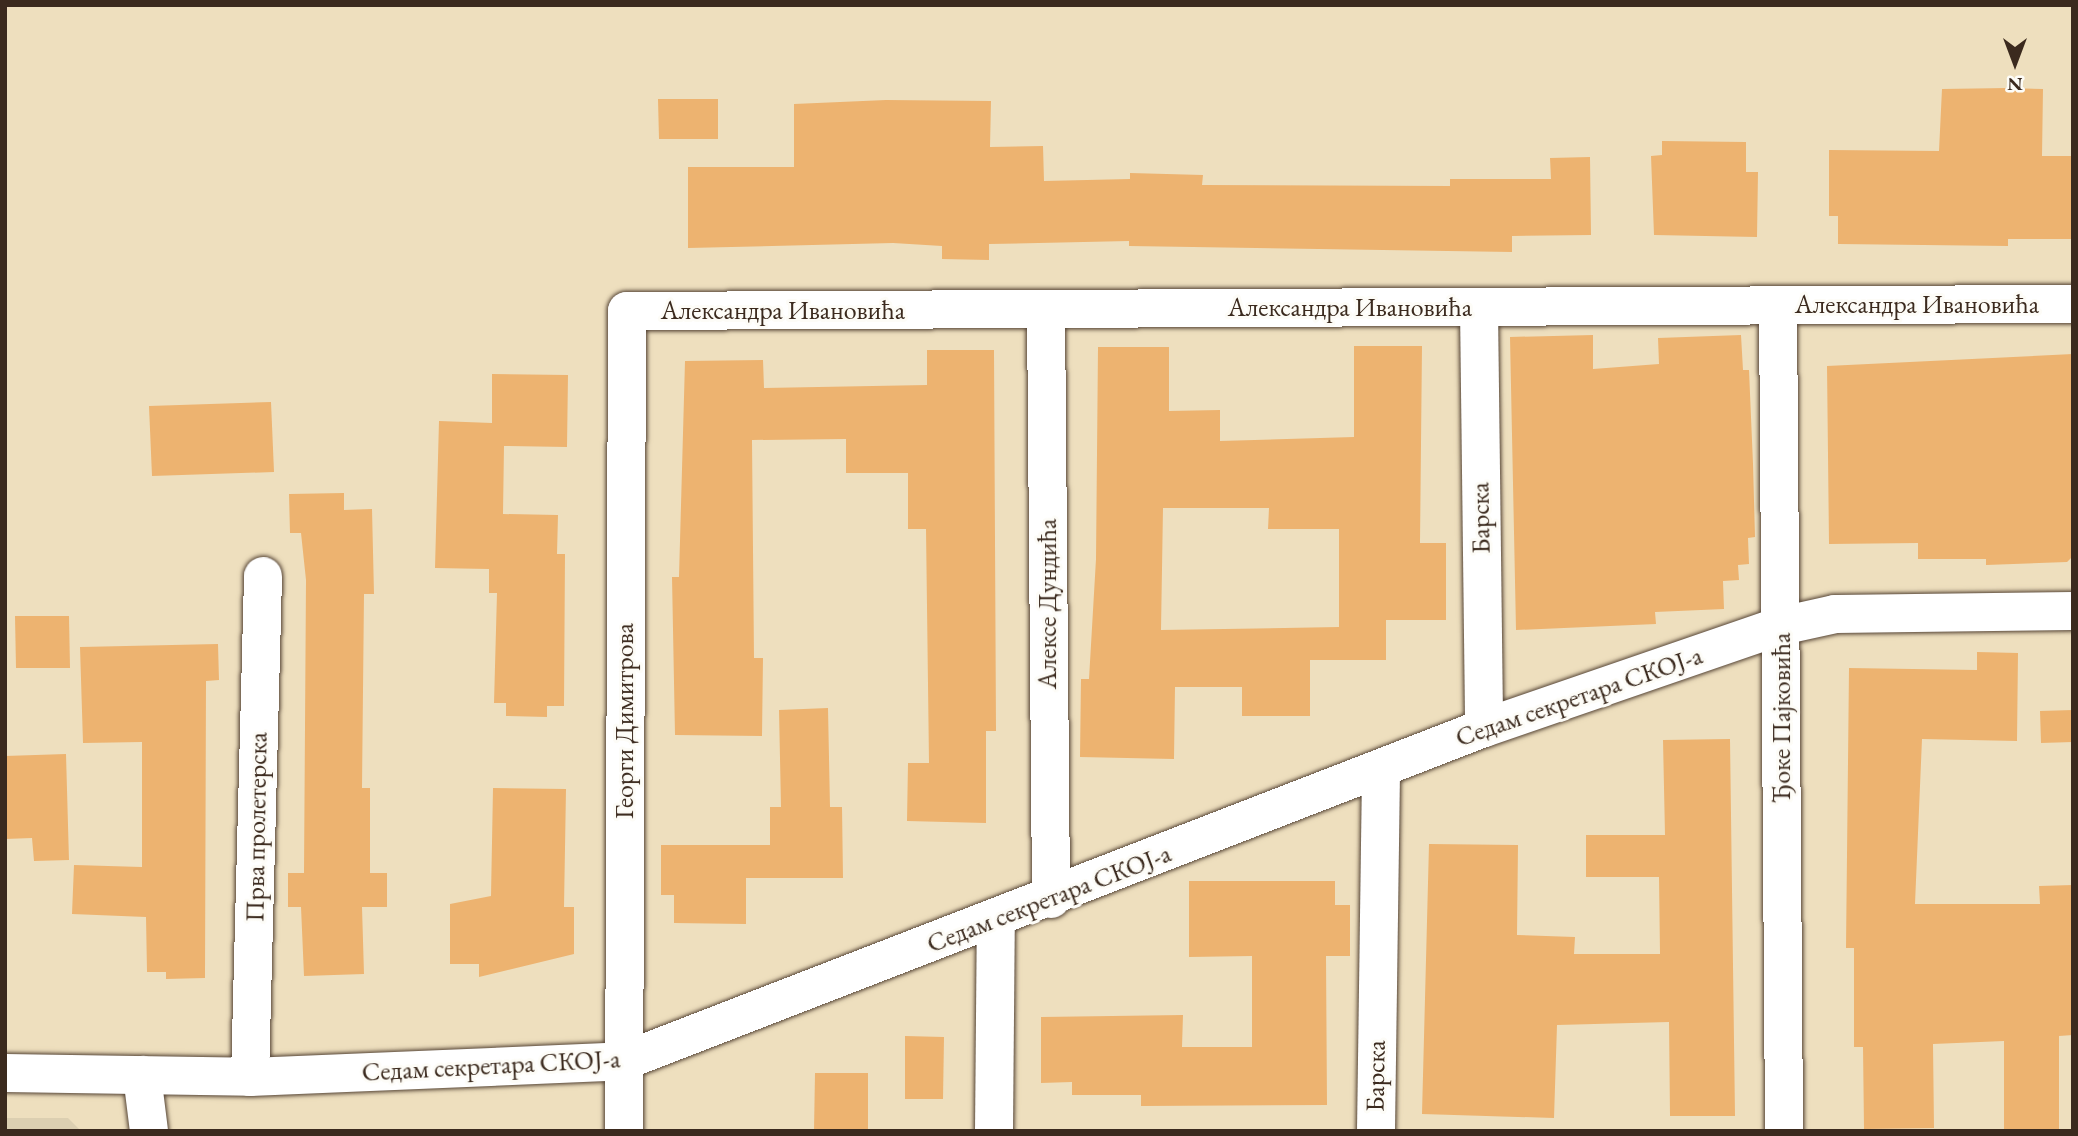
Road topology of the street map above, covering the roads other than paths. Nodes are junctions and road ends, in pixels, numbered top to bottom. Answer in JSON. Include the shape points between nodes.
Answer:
{"nodes":[{"id":1,"x":2073,"y":304,"type":"edge"},
{"id":2,"x":1778,"y":306,"type":"junction"},
{"id":3,"x":1479,"y":307,"type":"junction"},
{"id":4,"x":1046,"y":310,"type":"junction"},
{"id":5,"x":627,"y":311,"type":"joint"},
{"id":6,"x":263,"y":576,"type":"dead end"},
{"id":7,"x":2073,"y":611,"type":"edge"},
{"id":8,"x":1781,"y":626,"type":"junction"},
{"id":9,"x":1484,"y":728,"type":"junction"},
{"id":10,"x":1381,"y":770,"type":"junction"},
{"id":11,"x":1051,"y":899,"type":"junction"},
{"id":12,"x":996,"y":921,"type":"junction"},
{"id":13,"x":624,"y":1062,"type":"junction"},
{"id":14,"x":5,"y":1073,"type":"edge"},
{"id":15,"x":142,"y":1075,"type":"junction"},
{"id":16,"x":250,"y":1077,"type":"junction"},
{"id":17,"x":149,"y":1131,"type":"edge"},
{"id":18,"x":624,"y":1131,"type":"edge"},
{"id":19,"x":994,"y":1131,"type":"edge"},
{"id":20,"x":1376,"y":1131,"type":"edge"},
{"id":21,"x":1784,"y":1131,"type":"edge"}],
"edges":[{"from":1,"to":2,"type":"street","name":"Александра Ивановића"},
{"from":2,"to":3,"type":"street","name":"Александра Ивановића"},
{"from":2,"to":8,"type":"street","name":"Ђоке Пајковића"},
{"from":3,"to":4,"type":"street","name":"Александра Ивановића"},
{"from":3,"to":9,"type":"street","name":"Барска"},
{"from":4,"to":5,"type":"street","name":"Александра Ивановића"},
{"from":4,"to":11,"type":"street","name":"Алексе Дундића"},
{"from":5,"to":13,"type":"street","name":"Георги Димитрова"},
{"from":6,"to":16,"type":"street","name":"Прва пролетерска"},
{"from":7,"to":8,"type":"street","name":"Седам секретара СКОЈ-а","via":[[1835,614]]},
{"from":8,"to":9,"type":"street","name":"Седам секретара СКОЈ-а"},
{"from":8,"to":21,"type":"street","name":"Ђоке Пајковића"},
{"from":9,"to":10,"type":"street","name":"Седам секретара СКОЈ-а"},
{"from":10,"to":11,"type":"street","name":"Седам секретара СКОЈ-а"},
{"from":10,"to":20,"type":"street","name":"Барска"},
{"from":11,"to":12,"type":"street","name":"Седам секретара СКОЈ-а"},
{"from":12,"to":13,"type":"street","name":"Седам секретара СКОЈ-а"},
{"from":12,"to":19,"type":"street"},
{"from":13,"to":16,"type":"street","name":"Седам секретара СКОЈ-а"},
{"from":13,"to":18,"type":"street","name":"Георги Димитрова"},
{"from":14,"to":15,"type":"street","name":"Седам секретара СКОЈ-а"},
{"from":15,"to":16,"type":"street","name":"Седам секретара СКОЈ-а"},
{"from":15,"to":17,"type":"street"}]}
